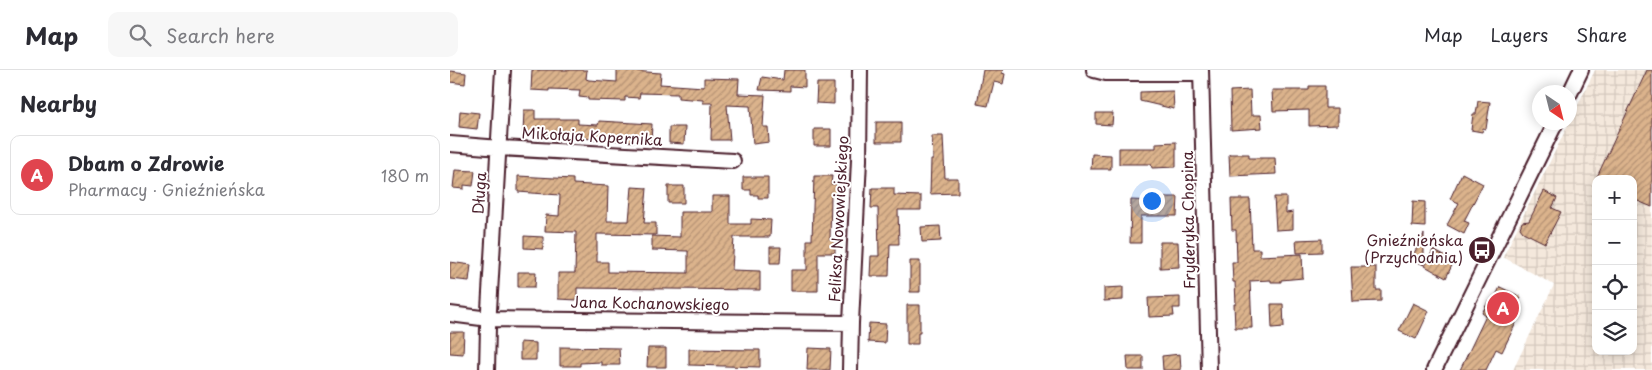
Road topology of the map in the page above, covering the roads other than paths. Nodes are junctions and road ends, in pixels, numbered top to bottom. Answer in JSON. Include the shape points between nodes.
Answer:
{"nodes":[{"id":1,"x":503,"y":70,"type":"edge"},
{"id":2,"x":860,"y":70,"type":"edge"},
{"id":3,"x":1094,"y":70,"type":"edge"},
{"id":4,"x":1580,"y":70,"type":"edge"},
{"id":5,"x":1201,"y":72,"type":"edge"},
{"id":6,"x":1573,"y":85,"type":"edge"},
{"id":7,"x":1552,"y":130,"type":"edge"},
{"id":8,"x":450,"y":144,"type":"edge"},
{"id":9,"x":500,"y":148,"type":"junction"},
{"id":10,"x":733,"y":161,"type":"dead end"},
{"id":11,"x":450,"y":314,"type":"edge"},
{"id":12,"x":489,"y":319,"type":"junction"},
{"id":13,"x":851,"y":323,"type":"junction"},
{"id":14,"x":487,"y":370,"type":"edge"},
{"id":15,"x":850,"y":370,"type":"edge"},
{"id":16,"x":1209,"y":370,"type":"edge"},
{"id":17,"x":1434,"y":370,"type":"edge"}],
"edges":[{"from":1,"to":9,"type":"street","name":"Długa"},
{"from":2,"to":13,"type":"street","name":"Feliksa Nowowiejskiego"},
{"from":3,"to":5,"type":"street","via":[[1106,73]]},
{"from":4,"to":6,"type":"street"},
{"from":5,"to":16,"type":"street","name":"Fryderyka Chopina"},
{"from":7,"to":17,"type":"street"},
{"from":8,"to":9,"type":"street","name":"Mikołaja Kopernika"},
{"from":9,"to":10,"type":"street","name":"Mikołaja Kopernika"},
{"from":9,"to":12,"type":"street","name":"Długa"},
{"from":11,"to":12,"type":"street","name":"Jana Kochanowskiego"},
{"from":12,"to":13,"type":"street","name":"Jana Kochanowskiego"},
{"from":12,"to":14,"type":"street","name":"Długa"},
{"from":13,"to":15,"type":"street","name":"Feliksa Nowowiejskiego"}]}
